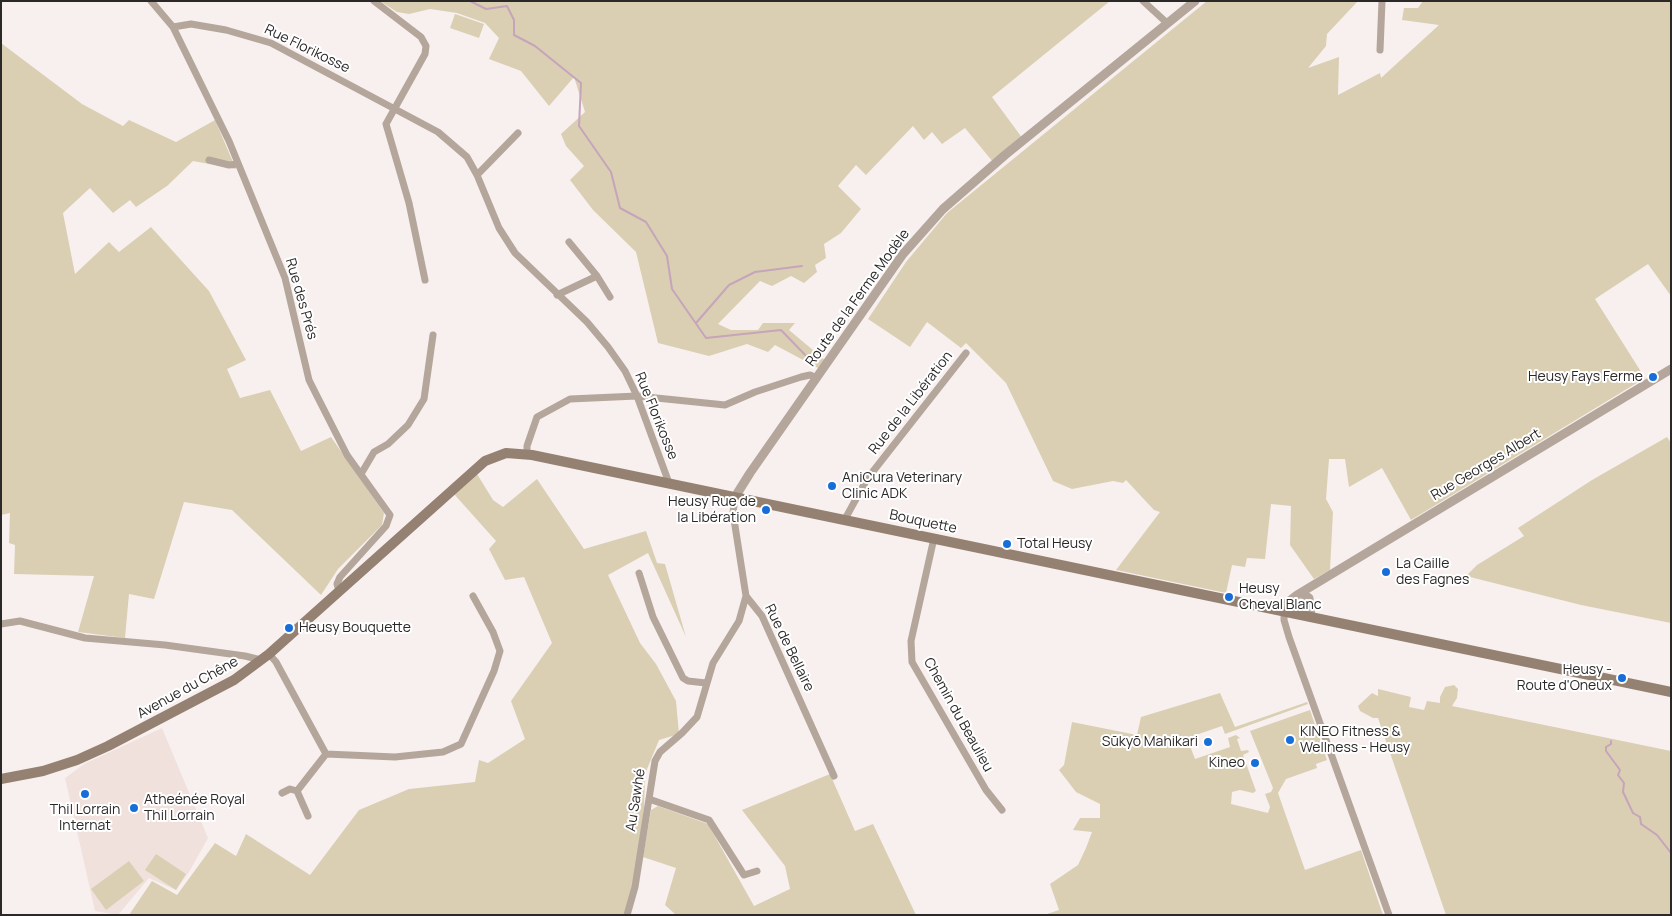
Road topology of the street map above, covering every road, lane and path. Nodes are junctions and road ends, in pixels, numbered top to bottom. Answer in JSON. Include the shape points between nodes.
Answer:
{"nodes":[{"id":1,"x":150,"y":1,"type":"edge"},
{"id":2,"x":374,"y":1,"type":"edge"},
{"id":3,"x":1142,"y":1,"type":"edge"},
{"id":4,"x":1195,"y":1,"type":"edge"},
{"id":5,"x":1382,"y":1,"type":"edge"},
{"id":6,"x":1167,"y":24,"type":"junction"},
{"id":7,"x":173,"y":27,"type":"junction"},
{"id":8,"x":1380,"y":50,"type":"dead end"},
{"id":9,"x":394,"y":109,"type":"junction"},
{"id":10,"x":518,"y":133,"type":"dead end"},
{"id":11,"x":209,"y":160,"type":"dead end"},
{"id":12,"x":238,"y":164,"type":"junction"},
{"id":13,"x":477,"y":175,"type":"junction"},
{"id":14,"x":569,"y":242,"type":"dead end"},
{"id":15,"x":598,"y":276,"type":"junction"},
{"id":16,"x":425,"y":280,"type":"dead end"},
{"id":17,"x":557,"y":295,"type":"junction"},
{"id":18,"x":610,"y":297,"type":"dead end"},
{"id":19,"x":433,"y":335,"type":"dead end"},
{"id":20,"x":966,"y":353,"type":"dead end"},
{"id":21,"x":1671,"y":369,"type":"edge"},
{"id":22,"x":817,"y":378,"type":"junction"},
{"id":23,"x":636,"y":396,"type":"junction"},
{"id":24,"x":527,"y":454,"type":"junction"},
{"id":25,"x":360,"y":474,"type":"junction"},
{"id":26,"x":669,"y":483,"type":"junction"},
{"id":27,"x":735,"y":497,"type":"junction"},
{"id":28,"x":845,"y":519,"type":"junction"},
{"id":29,"x":934,"y":538,"type":"junction"},
{"id":30,"x":638,"y":573,"type":"dead end"},
{"id":31,"x":1315,"y":586,"type":"junction"},
{"id":32,"x":339,"y":591,"type":"junction"},
{"id":33,"x":1299,"y":594,"type":"junction"},
{"id":34,"x":473,"y":596,"type":"dead end"},
{"id":35,"x":746,"y":596,"type":"junction"},
{"id":36,"x":1309,"y":598,"type":"junction"},
{"id":37,"x":1284,"y":611,"type":"junction"},
{"id":38,"x":1312,"y":617,"type":"junction"},
{"id":39,"x":1,"y":624,"type":"edge"},
{"id":40,"x":265,"y":657,"type":"junction"},
{"id":41,"x":706,"y":683,"type":"junction"},
{"id":42,"x":1671,"y":692,"type":"edge"},
{"id":43,"x":326,"y":754,"type":"junction"},
{"id":44,"x":834,"y":776,"type":"dead end"},
{"id":45,"x":1,"y":779,"type":"edge"},
{"id":46,"x":297,"y":791,"type":"junction"},
{"id":47,"x":282,"y":793,"type":"dead end"},
{"id":48,"x":649,"y":799,"type":"junction"},
{"id":49,"x":1002,"y":810,"type":"dead end"},
{"id":50,"x":308,"y":816,"type":"dead end"},
{"id":51,"x":757,"y":871,"type":"dead end"},
{"id":52,"x":627,"y":915,"type":"edge"},
{"id":53,"x":1389,"y":915,"type":"edge"}],
"edges":[{"from":1,"to":7,"type":"street","name":"Rue des Prés"},
{"from":2,"to":9,"type":"street","via":[[421,37],[426,46],[425,54]]},
{"from":3,"to":6,"type":"street"},
{"from":4,"to":6,"type":"street","name":"Route de la Ferme Modèle"},
{"from":5,"to":8,"type":"street"},
{"from":6,"to":22,"type":"street","name":"Route de la Ferme Modèle","via":[[943,209],[903,254]]},
{"from":7,"to":9,"type":"street","name":"Rue Florikosse","via":[[191,24],[271,43]]},
{"from":7,"to":12,"type":"street","name":"Rue des Prés","via":[[223,126]]},
{"from":9,"to":13,"type":"street","name":"Rue Florikosse","via":[[438,132],[467,157]]},
{"from":9,"to":16,"type":"street","via":[[386,130],[404,185]]},
{"from":10,"to":13,"type":"street"},
{"from":11,"to":12,"type":"street"},
{"from":12,"to":25,"type":"street","name":"Rue des Prés","via":[[285,278],[312,386],[339,441]]},
{"from":13,"to":17,"type":"street","name":"Rue Florikosse","via":[[499,228],[515,253]]},
{"from":14,"to":15,"type":"street"},
{"from":15,"to":17,"type":"street"},
{"from":15,"to":18,"type":"street"},
{"from":17,"to":23,"type":"street","name":"Rue Florikosse","via":[[587,322],[608,347],[625,371]]},
{"from":19,"to":25,"type":"street","via":[[424,399],[408,425],[374,452]]},
{"from":20,"to":28,"type":"street","name":"Rue de la Libération","via":[[867,479]]},
{"from":21,"to":31,"type":"street","name":"Rue Georges Albert"},
{"from":22,"to":23,"type":"street","via":[[810,375],[802,377],[725,405]]},
{"from":22,"to":27,"type":"street","name":"Route de la Ferme Modèle"},
{"from":23,"to":24,"type":"street","via":[[570,398],[557,404],[537,417]]},
{"from":23,"to":26,"type":"street","name":"Rue Florikosse"},
{"from":24,"to":26,"type":"main road","name":"Bouquette"},
{"from":24,"to":32,"type":"main road","name":"Avenue du Chêne","via":[[501,454],[485,461]]},
{"from":25,"to":32,"type":"street","name":"Rue des Prés","via":[[390,515],[386,526],[340,577]]},
{"from":26,"to":27,"type":"main road","name":"Bouquette"},
{"from":27,"to":28,"type":"main road","name":"Bouquette"},
{"from":27,"to":35,"type":"street","name":"Rue de Bellaire","via":[[733,513]]},
{"from":28,"to":29,"type":"main road","name":"Bouquette"},
{"from":29,"to":37,"type":"main road","name":"Bouquette"},
{"from":29,"to":49,"type":"street","name":"Chemin du Beaulieu","via":[[911,641],[912,662],[986,790]]},
{"from":30,"to":41,"type":"street","via":[[653,616],[682,678]]},
{"from":31,"to":33,"type":"street","name":"Rue Georges Albert"},
{"from":31,"to":36,"type":"street"},
{"from":32,"to":40,"type":"main road","name":"Avenue du Chêne"},
{"from":33,"to":36,"type":"street"},
{"from":33,"to":37,"type":"street","name":"Rue Georges Albert"},
{"from":34,"to":43,"type":"street","via":[[500,652],[461,744],[443,752],[395,757]]},
{"from":35,"to":41,"type":"street","name":"Au Sawhé","via":[[740,621],[713,663]]},
{"from":35,"to":44,"type":"street","name":"Rue de Bellaire","via":[[762,616]]},
{"from":36,"to":38,"type":"street"},
{"from":37,"to":38,"type":"main road","name":"Bouquette"},
{"from":37,"to":53,"type":"street","via":[[1289,637]]},
{"from":38,"to":42,"type":"main road","name":"Bouquette"},
{"from":39,"to":40,"type":"street","via":[[20,621],[85,638]]},
{"from":40,"to":43,"type":"street","via":[[287,682]]},
{"from":40,"to":45,"type":"main road","name":"Avenue du Chêne","via":[[234,680],[103,749],[43,772]]},
{"from":41,"to":48,"type":"street","name":"Au Sawhé","via":[[697,717],[660,752],[655,761]]},
{"from":43,"to":46,"type":"street"},
{"from":46,"to":47,"type":"street","via":[[290,789]]},
{"from":46,"to":50,"type":"street"},
{"from":48,"to":51,"type":"street","via":[[709,820],[744,875]]},
{"from":48,"to":52,"type":"street","name":"Au Sawhé","via":[[635,887]]}]}
